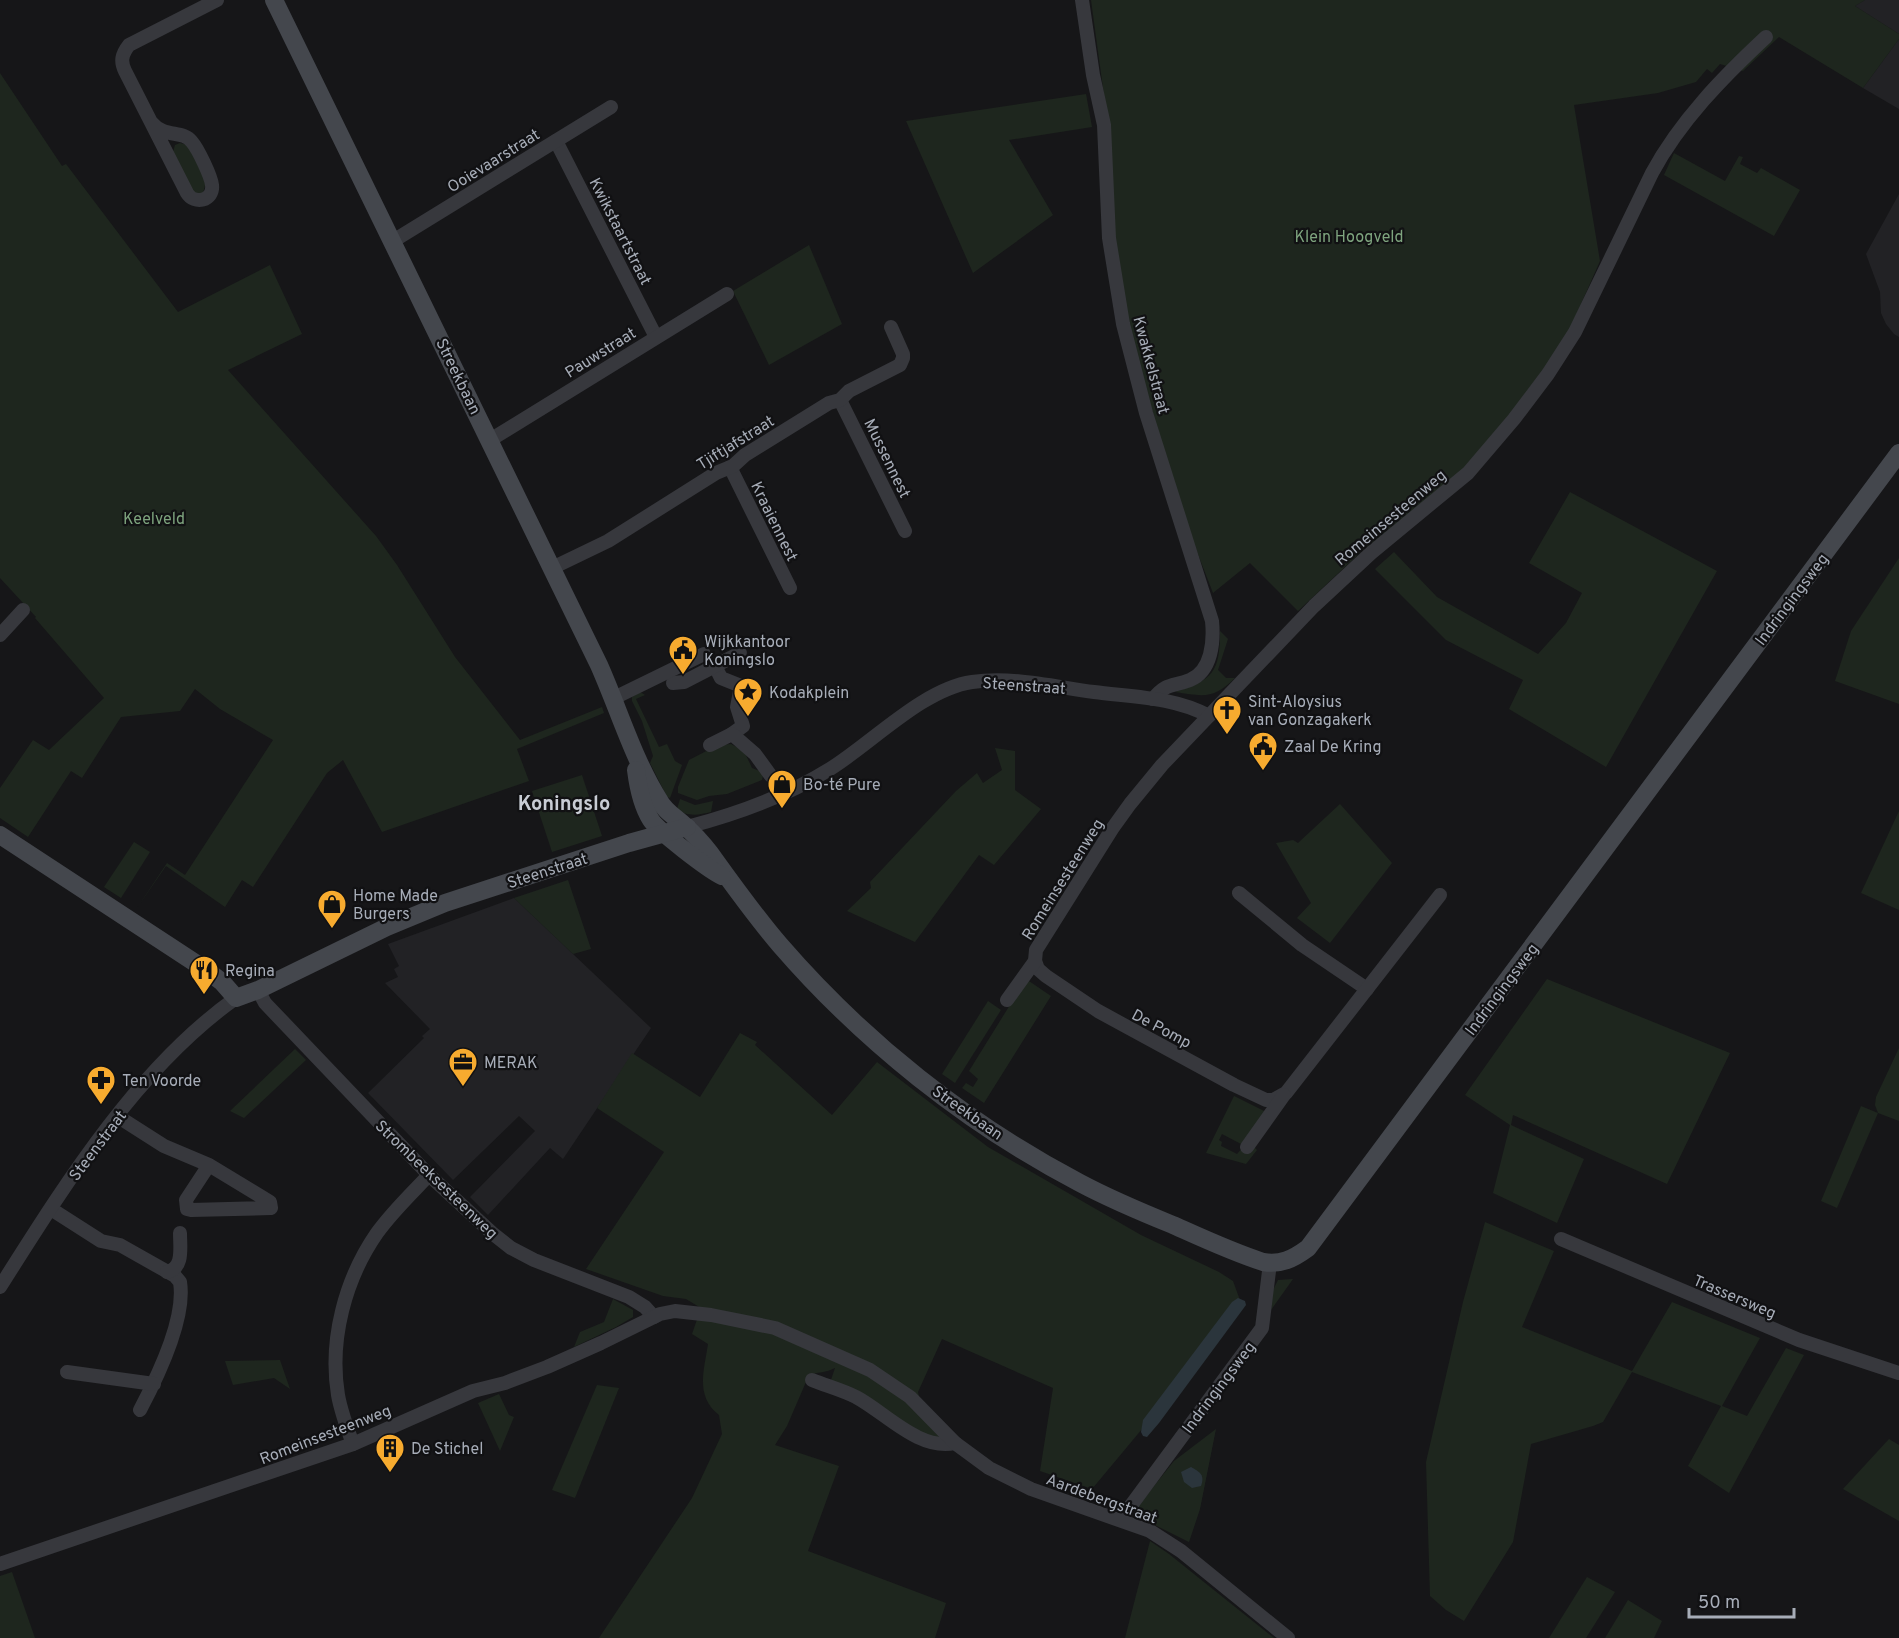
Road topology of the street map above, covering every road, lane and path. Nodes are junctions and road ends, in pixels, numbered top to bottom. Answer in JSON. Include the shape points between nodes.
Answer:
{"nodes":[{"id":1,"x":217,"y":0,"type":"edge"},
{"id":2,"x":274,"y":0,"type":"edge"},
{"id":3,"x":1082,"y":0,"type":"edge"},
{"id":4,"x":1766,"y":37,"type":"dead end"},
{"id":5,"x":611,"y":107,"type":"dead end"},
{"id":6,"x":151,"y":122,"type":"junction"},
{"id":7,"x":556,"y":141,"type":"junction"},
{"id":8,"x":393,"y":241,"type":"junction"},
{"id":9,"x":727,"y":294,"type":"dead end"},
{"id":10,"x":891,"y":327,"type":"dead end"},
{"id":11,"x":657,"y":337,"type":"junction"},
{"id":12,"x":840,"y":400,"type":"junction"},
{"id":13,"x":490,"y":440,"type":"junction"},
{"id":14,"x":1899,"y":453,"type":"edge"},
{"id":15,"x":730,"y":467,"type":"junction"},
{"id":16,"x":905,"y":531,"type":"dead end"},
{"id":17,"x":552,"y":568,"type":"junction"},
{"id":18,"x":790,"y":588,"type":"dead end"},
{"id":19,"x":23,"y":610,"type":"dead end"},
{"id":20,"x":0,"y":635,"type":"edge"},
{"id":21,"x":740,"y":653,"type":"dead end"},
{"id":22,"x":704,"y":654,"type":"dead end"},
{"id":23,"x":715,"y":666,"type":"junction"},
{"id":24,"x":673,"y":683,"type":"dead end"},
{"id":25,"x":614,"y":698,"type":"junction"},
{"id":26,"x":1153,"y":699,"type":"junction"},
{"id":27,"x":1209,"y":716,"type":"junction"},
{"id":28,"x":732,"y":734,"type":"junction"},
{"id":29,"x":710,"y":745,"type":"dead end"},
{"id":30,"x":634,"y":756,"type":"junction"},
{"id":31,"x":771,"y":776,"type":"dead end"},
{"id":32,"x":687,"y":827,"type":"junction"},
{"id":33,"x":665,"y":833,"type":"junction"},
{"id":34,"x":0,"y":836,"type":"edge"},
{"id":35,"x":726,"y":878,"type":"junction"},
{"id":36,"x":1239,"y":893,"type":"dead end"},
{"id":37,"x":1440,"y":895,"type":"dead end"},
{"id":38,"x":1035,"y":961,"type":"junction"},
{"id":39,"x":1367,"y":989,"type":"junction"},
{"id":40,"x":258,"y":990,"type":"junction"},
{"id":41,"x":236,"y":998,"type":"junction"},
{"id":42,"x":1007,"y":1000,"type":"dead end"},
{"id":43,"x":1286,"y":1093,"type":"junction"},
{"id":44,"x":117,"y":1116,"type":"junction"},
{"id":45,"x":1247,"y":1147,"type":"dead end"},
{"id":46,"x":209,"y":1165,"type":"junction"},
{"id":47,"x":429,"y":1175,"type":"junction"},
{"id":48,"x":51,"y":1209,"type":"junction"},
{"id":49,"x":180,"y":1233,"type":"dead end"},
{"id":50,"x":1561,"y":1239,"type":"dead end"},
{"id":51,"x":1270,"y":1263,"type":"junction"},
{"id":52,"x":167,"y":1272,"type":"junction"},
{"id":53,"x":0,"y":1287,"type":"edge"},
{"id":54,"x":654,"y":1317,"type":"junction"},
{"id":55,"x":67,"y":1372,"type":"dead end"},
{"id":56,"x":1899,"y":1373,"type":"edge"},
{"id":57,"x":812,"y":1380,"type":"dead end"},
{"id":58,"x":154,"y":1384,"type":"junction"},
{"id":59,"x":140,"y":1410,"type":"dead end"},
{"id":60,"x":955,"y":1443,"type":"junction"},
{"id":61,"x":353,"y":1444,"type":"junction"},
{"id":62,"x":1120,"y":1519,"type":"junction"},
{"id":63,"x":0,"y":1564,"type":"edge"},
{"id":64,"x":1288,"y":1638,"type":"edge"}],
"edges":[{"from":1,"to":6,"type":"street","via":[[135,41],[124,51],[122,65]]},
{"from":2,"to":8,"type":"street","name":"Streekbaan"},
{"from":3,"to":26,"type":"street","name":"Kwakkelstraat","via":[[1104,125],[1109,238],[1123,324],[1146,412],[1212,621],[1212,647],[1202,670],[1193,678],[1164,687]]},
{"from":4,"to":27,"type":"street","name":"Romeinsesteenweg","via":[[1719,84],[1666,149],[1575,332],[1514,419],[1468,473],[1327,594]]},
{"from":5,"to":7,"type":"street","name":"Ooievaarstraat"},
{"from":6,"to":6,"type":"street","via":[[189,197],[198,201],[207,198],[212,182],[193,143],[182,135],[162,132]]},
{"from":7,"to":8,"type":"street","name":"Ooievaarstraat"},
{"from":7,"to":11,"type":"street","name":"Kwikstaartstraat"},
{"from":8,"to":13,"type":"street","name":"Streekbaan"},
{"from":9,"to":11,"type":"street","name":"Pauwstraat"},
{"from":10,"to":12,"type":"street","name":"Tjiftjafstraat","via":[[903,354],[902,362]]},
{"from":11,"to":13,"type":"street","name":"Pauwstraat"},
{"from":12,"to":15,"type":"street","name":"Tjiftjafstraat","via":[[829,403]]},
{"from":12,"to":16,"type":"street","name":"Mussennest"},
{"from":13,"to":17,"type":"street","name":"Streekbaan"},
{"from":14,"to":51,"type":"street","name":"Indringingsweg","via":[[1308,1248],[1288,1261]]},
{"from":15,"to":17,"type":"street","name":"Tjiftjafstraat","via":[[608,540]]},
{"from":15,"to":18,"type":"street","name":"Kraaiennest"},
{"from":17,"to":25,"type":"street","name":"Streekbaan"},
{"from":19,"to":20,"type":"street"},
{"from":21,"to":23,"type":"street"},
{"from":22,"to":25,"type":"street"},
{"from":23,"to":24,"type":"street","via":[[684,682]]},
{"from":23,"to":28,"type":"street","via":[[721,678],[741,686],[737,707],[743,726]]},
{"from":25,"to":30,"type":"street","name":"Streekbaan"},
{"from":26,"to":27,"type":"street","name":"Steenstraat","via":[[1185,705]]},
{"from":26,"to":32,"type":"street","name":"Steenstraat","via":[[1001,680],[959,685],[921,703],[813,779],[758,805]]},
{"from":27,"to":38,"type":"street","name":"Romeinsesteenweg","via":[[1130,804],[1036,950]]},
{"from":28,"to":29,"type":"street"},
{"from":28,"to":31,"type":"street","via":[[755,754]]},
{"from":30,"to":32,"type":"street","name":"Streekbaan","via":[[662,806]]},
{"from":30,"to":33,"type":"street","name":"Streekbaan","via":[[647,812]]},
{"from":32,"to":33,"type":"street","name":"Steenstraat"},
{"from":32,"to":35,"type":"street","name":"Streekbaan"},
{"from":33,"to":35,"type":"street","name":"Streekbaan"},
{"from":33,"to":40,"type":"street","name":"Steenstraat","via":[[445,903]]},
{"from":34,"to":41,"type":"street","via":[[206,970]]},
{"from":35,"to":51,"type":"street","name":"Streekbaan","via":[[812,980],[906,1068],[944,1096],[1078,1182]]},
{"from":36,"to":39,"type":"street","via":[[1302,945]]},
{"from":37,"to":39,"type":"street"},
{"from":38,"to":42,"type":"street","name":"Romeinsesteenweg"},
{"from":38,"to":43,"type":"street","name":"De Pomp","via":[[1046,976],[1098,1011],[1224,1080],[1266,1100]]},
{"from":39,"to":43,"type":"street"},
{"from":40,"to":41,"type":"street","name":"Steenstraat"},
{"from":40,"to":47,"type":"street","name":"Strombeeksesteenweg","via":[[265,1003]]},
{"from":41,"to":44,"type":"street","name":"Steenstraat","via":[[178,1048]]},
{"from":43,"to":45,"type":"street"},
{"from":44,"to":46,"type":"street","via":[[164,1146]]},
{"from":44,"to":48,"type":"street","name":"Steenstraat"},
{"from":46,"to":46,"type":"street","via":[[270,1202],[271,1208],[187,1209],[186,1200]]},
{"from":47,"to":54,"type":"street","name":"Strombeeksesteenweg","via":[[511,1248],[629,1297]]},
{"from":47,"to":61,"type":"street","via":[[369,1245],[345,1299],[336,1380]]},
{"from":48,"to":52,"type":"street","via":[[102,1241],[120,1245]]},
{"from":48,"to":53,"type":"street","name":"Steenstraat"},
{"from":49,"to":52,"type":"street","via":[[180,1261]]},
{"from":50,"to":56,"type":"street","name":"Trassersweg","via":[[1799,1340]]},
{"from":51,"to":62,"type":"street","name":"Indringingsweg","via":[[1262,1328]]},
{"from":52,"to":58,"type":"street","via":[[180,1286],[176,1327]]},
{"from":54,"to":60,"type":"street","name":"Aardebergstraat","via":[[689,1312],[784,1331],[891,1384],[916,1402]]},
{"from":54,"to":61,"type":"street","name":"Romeinsesteenweg","via":[[547,1367],[473,1391]]},
{"from":55,"to":58,"type":"street"},
{"from":57,"to":60,"type":"street","via":[[856,1397],[923,1440]]},
{"from":58,"to":59,"type":"street"},
{"from":60,"to":62,"type":"street","name":"Aardebergstraat","via":[[1016,1483]]},
{"from":61,"to":63,"type":"street","name":"Romeinsesteenweg"},
{"from":62,"to":64,"type":"street","name":"Aardebergstraat","via":[[1150,1531],[1181,1551]]}]}
